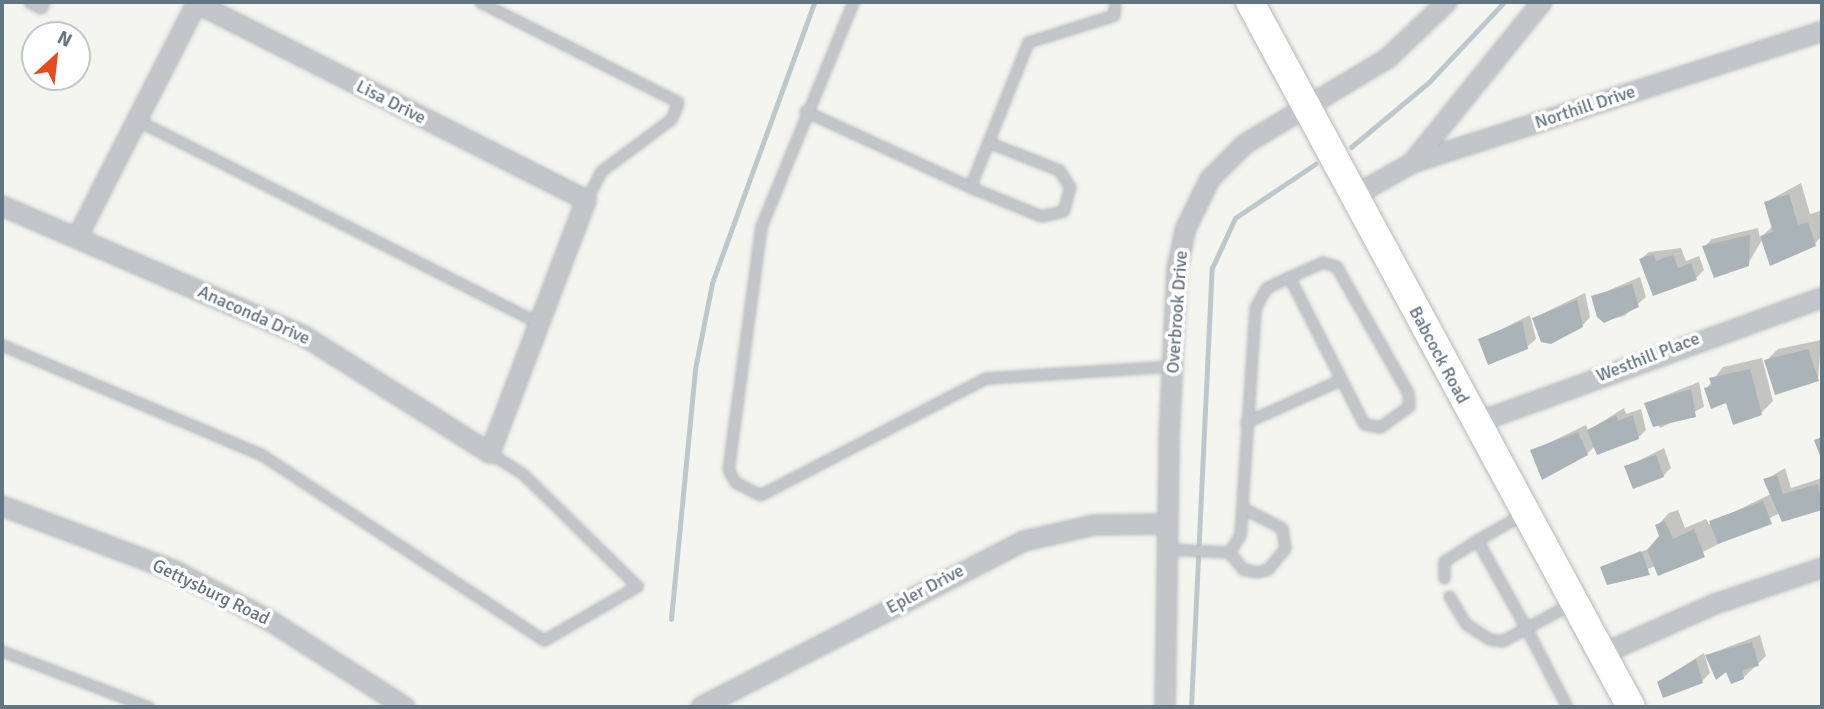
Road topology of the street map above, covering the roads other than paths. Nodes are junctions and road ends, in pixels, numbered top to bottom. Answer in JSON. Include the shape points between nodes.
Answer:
{"nodes":[{"id":1,"x":29,"y":2,"type":"edge"},
{"id":2,"x":44,"y":2,"type":"edge"},
{"id":3,"x":197,"y":2,"type":"edge"},
{"id":4,"x":480,"y":2,"type":"edge"},
{"id":5,"x":853,"y":2,"type":"edge"},
{"id":6,"x":1115,"y":2,"type":"edge"},
{"id":7,"x":1250,"y":2,"type":"edge"},
{"id":8,"x":1447,"y":2,"type":"edge"},
{"id":9,"x":1542,"y":2,"type":"edge"},
{"id":10,"x":1822,"y":31,"type":"edge"},
{"id":11,"x":1306,"y":106,"type":"junction"},
{"id":12,"x":805,"y":111,"type":"junction"},
{"id":13,"x":137,"y":120,"type":"junction"},
{"id":14,"x":988,"y":142,"type":"junction"},
{"id":15,"x":1412,"y":163,"type":"junction"},
{"id":16,"x":970,"y":187,"type":"junction"},
{"id":17,"x":1354,"y":196,"type":"junction"},
{"id":18,"x":586,"y":200,"type":"junction"},
{"id":19,"x":2,"y":206,"type":"edge"},
{"id":20,"x":77,"y":238,"type":"junction"},
{"id":21,"x":1289,"y":277,"type":"junction"},
{"id":22,"x":1822,"y":298,"type":"edge"},
{"id":23,"x":540,"y":323,"type":"junction"},
{"id":24,"x":2,"y":345,"type":"edge"},
{"id":25,"x":1172,"y":366,"type":"junction"},
{"id":26,"x":1339,"y":380,"type":"junction"},
{"id":27,"x":1246,"y":422,"type":"junction"},
{"id":28,"x":1476,"y":423,"type":"junction"},
{"id":29,"x":490,"y":453,"type":"junction"},
{"id":30,"x":2,"y":506,"type":"edge"},
{"id":31,"x":1243,"y":508,"type":"junction"},
{"id":32,"x":1525,"y":513,"type":"junction"},
{"id":33,"x":1166,"y":524,"type":"junction"},
{"id":34,"x":1477,"y":540,"type":"junction"},
{"id":35,"x":1174,"y":550,"type":"junction"},
{"id":36,"x":1224,"y":553,"type":"junction"},
{"id":37,"x":1822,"y":568,"type":"edge"},
{"id":38,"x":1444,"y":578,"type":"dead end"},
{"id":39,"x":1449,"y":596,"type":"dead end"},
{"id":40,"x":1573,"y":603,"type":"junction"},
{"id":41,"x":1526,"y":628,"type":"junction"},
{"id":42,"x":2,"y":651,"type":"edge"},
{"id":43,"x":1602,"y":654,"type":"junction"},
{"id":44,"x":149,"y":707,"type":"edge"},
{"id":45,"x":405,"y":707,"type":"edge"},
{"id":46,"x":701,"y":707,"type":"edge"},
{"id":47,"x":1165,"y":707,"type":"edge"},
{"id":48,"x":1567,"y":707,"type":"edge"},
{"id":49,"x":1631,"y":707,"type":"edge"}],
"edges":[{"from":1,"to":2,"type":"lane","via":[[41,8]]},
{"from":3,"to":13,"type":"street"},
{"from":3,"to":18,"type":"street","name":"Lisa Drive"},
{"from":4,"to":18,"type":"lane","via":[[678,102],[671,119],[601,171]]},
{"from":5,"to":12,"type":"lane"},
{"from":6,"to":14,"type":"lane","via":[[1114,15],[1028,42]]},
{"from":7,"to":11,"type":"main road","name":"Babcock Road"},
{"from":8,"to":11,"type":"street","name":"Overbrook Drive","via":[[1388,58]]},
{"from":9,"to":15,"type":"street"},
{"from":10,"to":15,"type":"street","name":"Northill Drive"},
{"from":11,"to":17,"type":"main road","name":"Babcock Road"},
{"from":11,"to":25,"type":"street","name":"Overbrook Drive","via":[[1245,144],[1201,194],[1180,249]]},
{"from":12,"to":16,"type":"lane"},
{"from":12,"to":25,"type":"lane","via":[[761,226],[728,469],[746,491],[760,495],[986,378]]},
{"from":13,"to":20,"type":"street"},
{"from":13,"to":23,"type":"lane"},
{"from":14,"to":16,"type":"lane"},
{"from":14,"to":16,"type":"lane","via":[[1059,170],[1070,187],[1063,211],[1041,216]]},
{"from":15,"to":17,"type":"street","name":"Northill Drive"},
{"from":17,"to":28,"type":"main road","name":"Babcock Road"},
{"from":18,"to":23,"type":"street"},
{"from":19,"to":20,"type":"street","name":"Anaconda Drive"},
{"from":20,"to":29,"type":"street","name":"Anaconda Drive","via":[[304,336]]},
{"from":21,"to":26,"type":"lane"},
{"from":21,"to":26,"type":"lane","via":[[1322,262],[1336,266],[1408,393],[1409,407],[1370,428]]},
{"from":21,"to":27,"type":"lane","via":[[1266,288],[1255,308]]},
{"from":22,"to":28,"type":"street","name":"Westhill Place"},
{"from":23,"to":29,"type":"street"},
{"from":24,"to":29,"type":"lane","via":[[262,455],[544,640],[638,586],[523,474]]},
{"from":25,"to":33,"type":"street","name":"Overbrook Drive"},
{"from":26,"to":27,"type":"lane"},
{"from":27,"to":31,"type":"lane"},
{"from":28,"to":32,"type":"main road","name":"Babcock Road"},
{"from":30,"to":45,"type":"street","name":"Gettysburg Road","via":[[175,571],[272,622]]},
{"from":31,"to":36,"type":"lane","via":[[1240,535]]},
{"from":31,"to":36,"type":"lane","via":[[1282,528],[1285,548],[1268,569],[1257,572],[1243,569]]},
{"from":32,"to":34,"type":"lane"},
{"from":32,"to":40,"type":"main road","name":"Babcock Road"},
{"from":33,"to":35,"type":"street","name":"Overbrook Drive"},
{"from":33,"to":46,"type":"street","name":"Epler Drive","via":[[1094,525],[1024,541]]},
{"from":34,"to":38,"type":"lane","via":[[1444,561]]},
{"from":34,"to":41,"type":"lane"},
{"from":35,"to":36,"type":"lane"},
{"from":35,"to":47,"type":"street","name":"Overbrook Drive"},
{"from":37,"to":43,"type":"street","via":[[1715,604]]},
{"from":39,"to":41,"type":"lane","via":[[1466,624],[1489,639],[1502,641]]},
{"from":40,"to":41,"type":"lane"},
{"from":40,"to":43,"type":"main road","name":"Babcock Road"},
{"from":41,"to":48,"type":"lane"},
{"from":42,"to":44,"type":"lane"},
{"from":43,"to":49,"type":"main road","name":"Babcock Road"}]}
